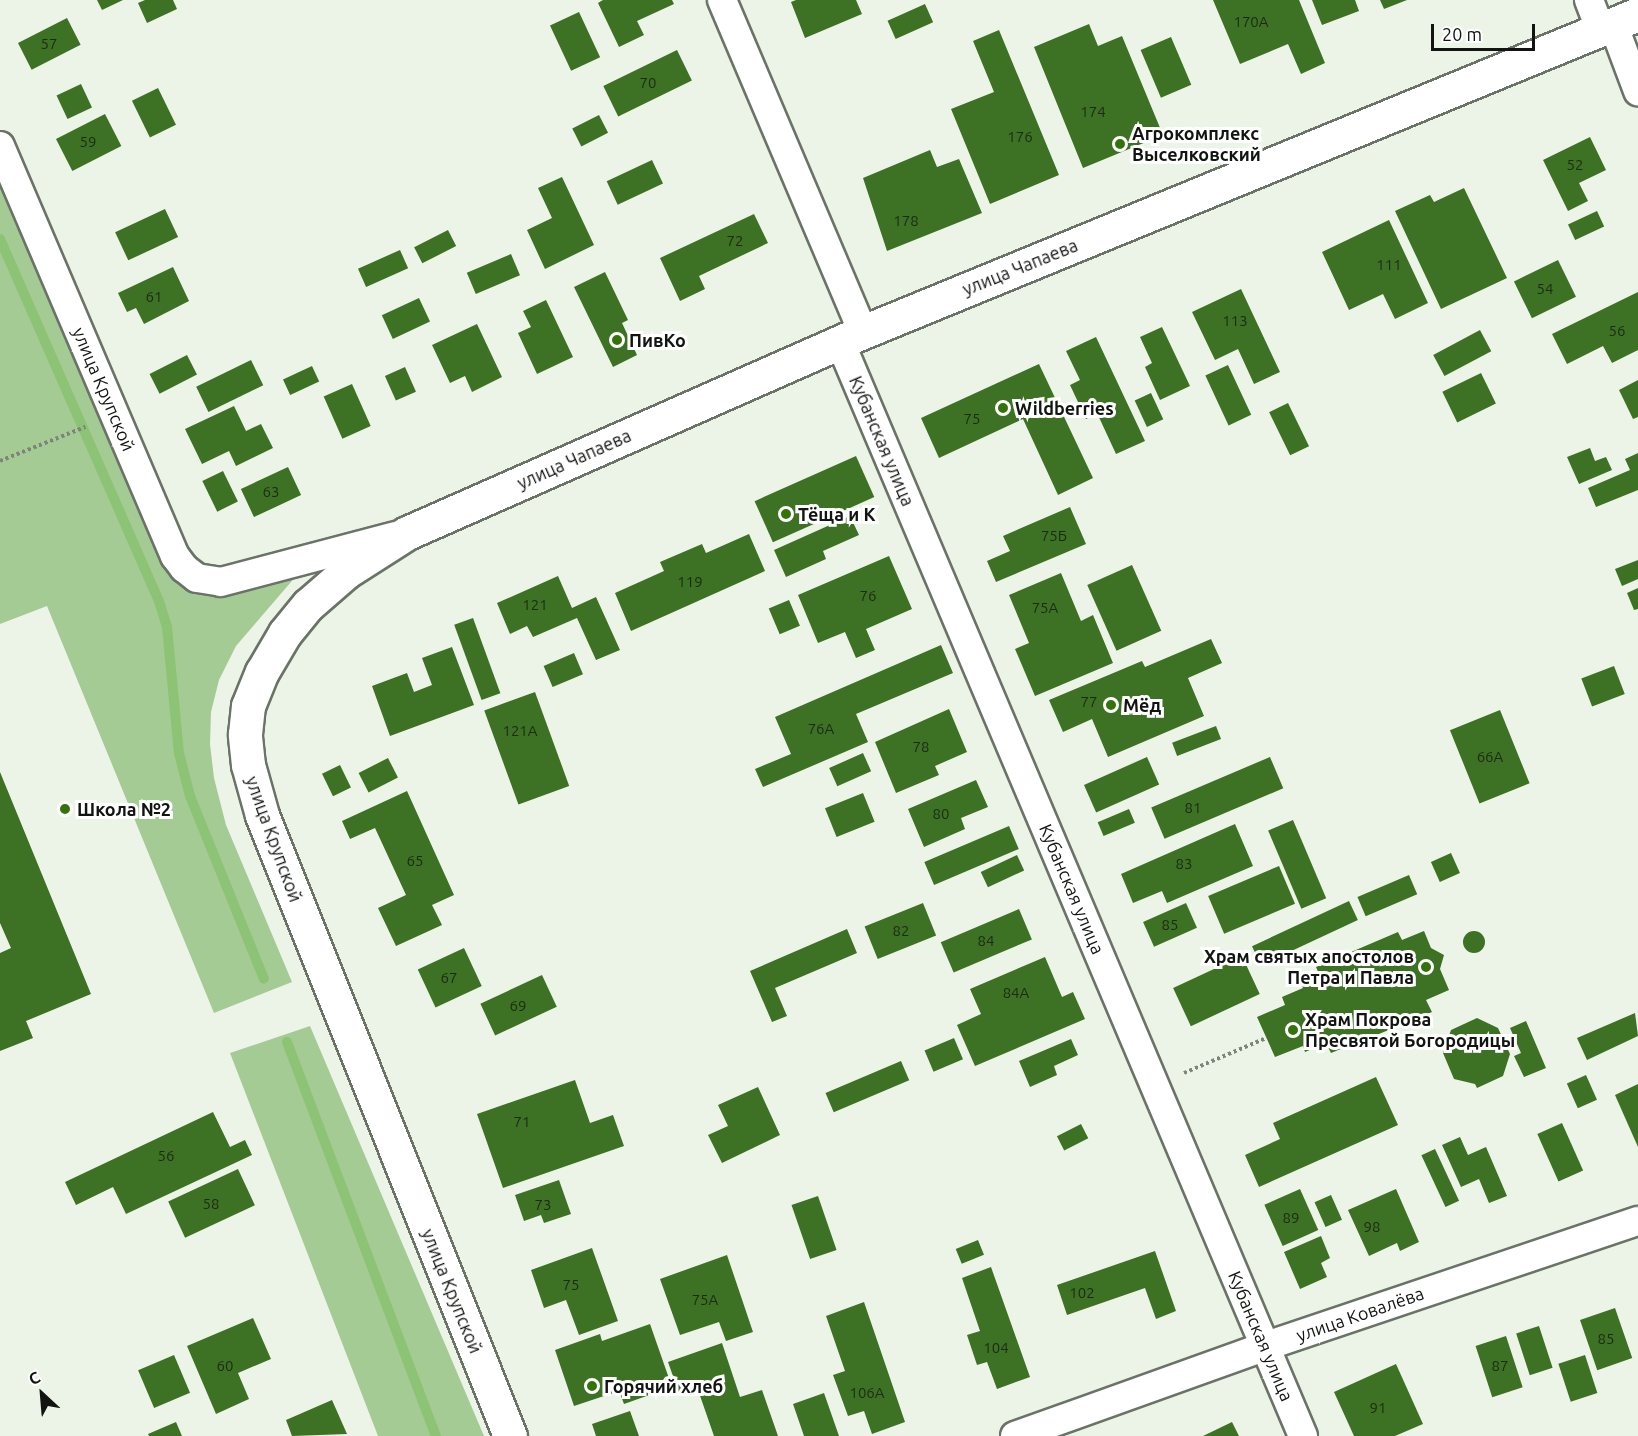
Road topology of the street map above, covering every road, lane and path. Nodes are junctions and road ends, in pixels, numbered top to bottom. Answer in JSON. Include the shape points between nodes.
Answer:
{"nodes":[{"id":1,"x":722,"y":0,"type":"edge"},
{"id":2,"x":1610,"y":17,"type":"edge"},
{"id":3,"x":1638,"y":91,"type":"edge"},
{"id":4,"x":0,"y":146,"type":"edge"},
{"id":5,"x":851,"y":337,"type":"junction"},
{"id":6,"x":94,"y":423,"type":"dead end"},
{"id":7,"x":0,"y":461,"type":"edge"},
{"id":8,"x":407,"y":532,"type":"junction"},
{"id":9,"x":1266,"y":1038,"type":"dead end"},
{"id":10,"x":1156,"y":1085,"type":"junction"},
{"id":11,"x":1638,"y":1221,"type":"edge"},
{"id":12,"x":1266,"y":1346,"type":"junction"},
{"id":13,"x":510,"y":1436,"type":"edge"},
{"id":14,"x":1015,"y":1436,"type":"edge"},
{"id":15,"x":1303,"y":1436,"type":"edge"}],
"edges":[{"from":1,"to":5,"type":"street","name":"Кубанская улица"},
{"from":2,"to":3,"type":"street"},
{"from":2,"to":5,"type":"street","name":"улица Чапаева"},
{"from":4,"to":8,"type":"street","name":"улица Крупской","via":[[175,556],[184,568],[197,578],[220,582]]},
{"from":5,"to":8,"type":"street","name":"улица Чапаева"},
{"from":5,"to":10,"type":"street","name":"Кубанская улица"},
{"from":6,"to":7,"type":"path"},
{"from":8,"to":13,"type":"street","name":"улица Крупской","via":[[346,572],[308,605],[285,633],[248,706],[248,765],[262,815]]},
{"from":9,"to":10,"type":"path"},
{"from":10,"to":12,"type":"street","name":"Кубанская улица"},
{"from":11,"to":12,"type":"street","name":"улица Ковалёва"},
{"from":12,"to":14,"type":"street","name":"улица Ковалёва"},
{"from":12,"to":15,"type":"street","name":"Кубанская улица"}]}
